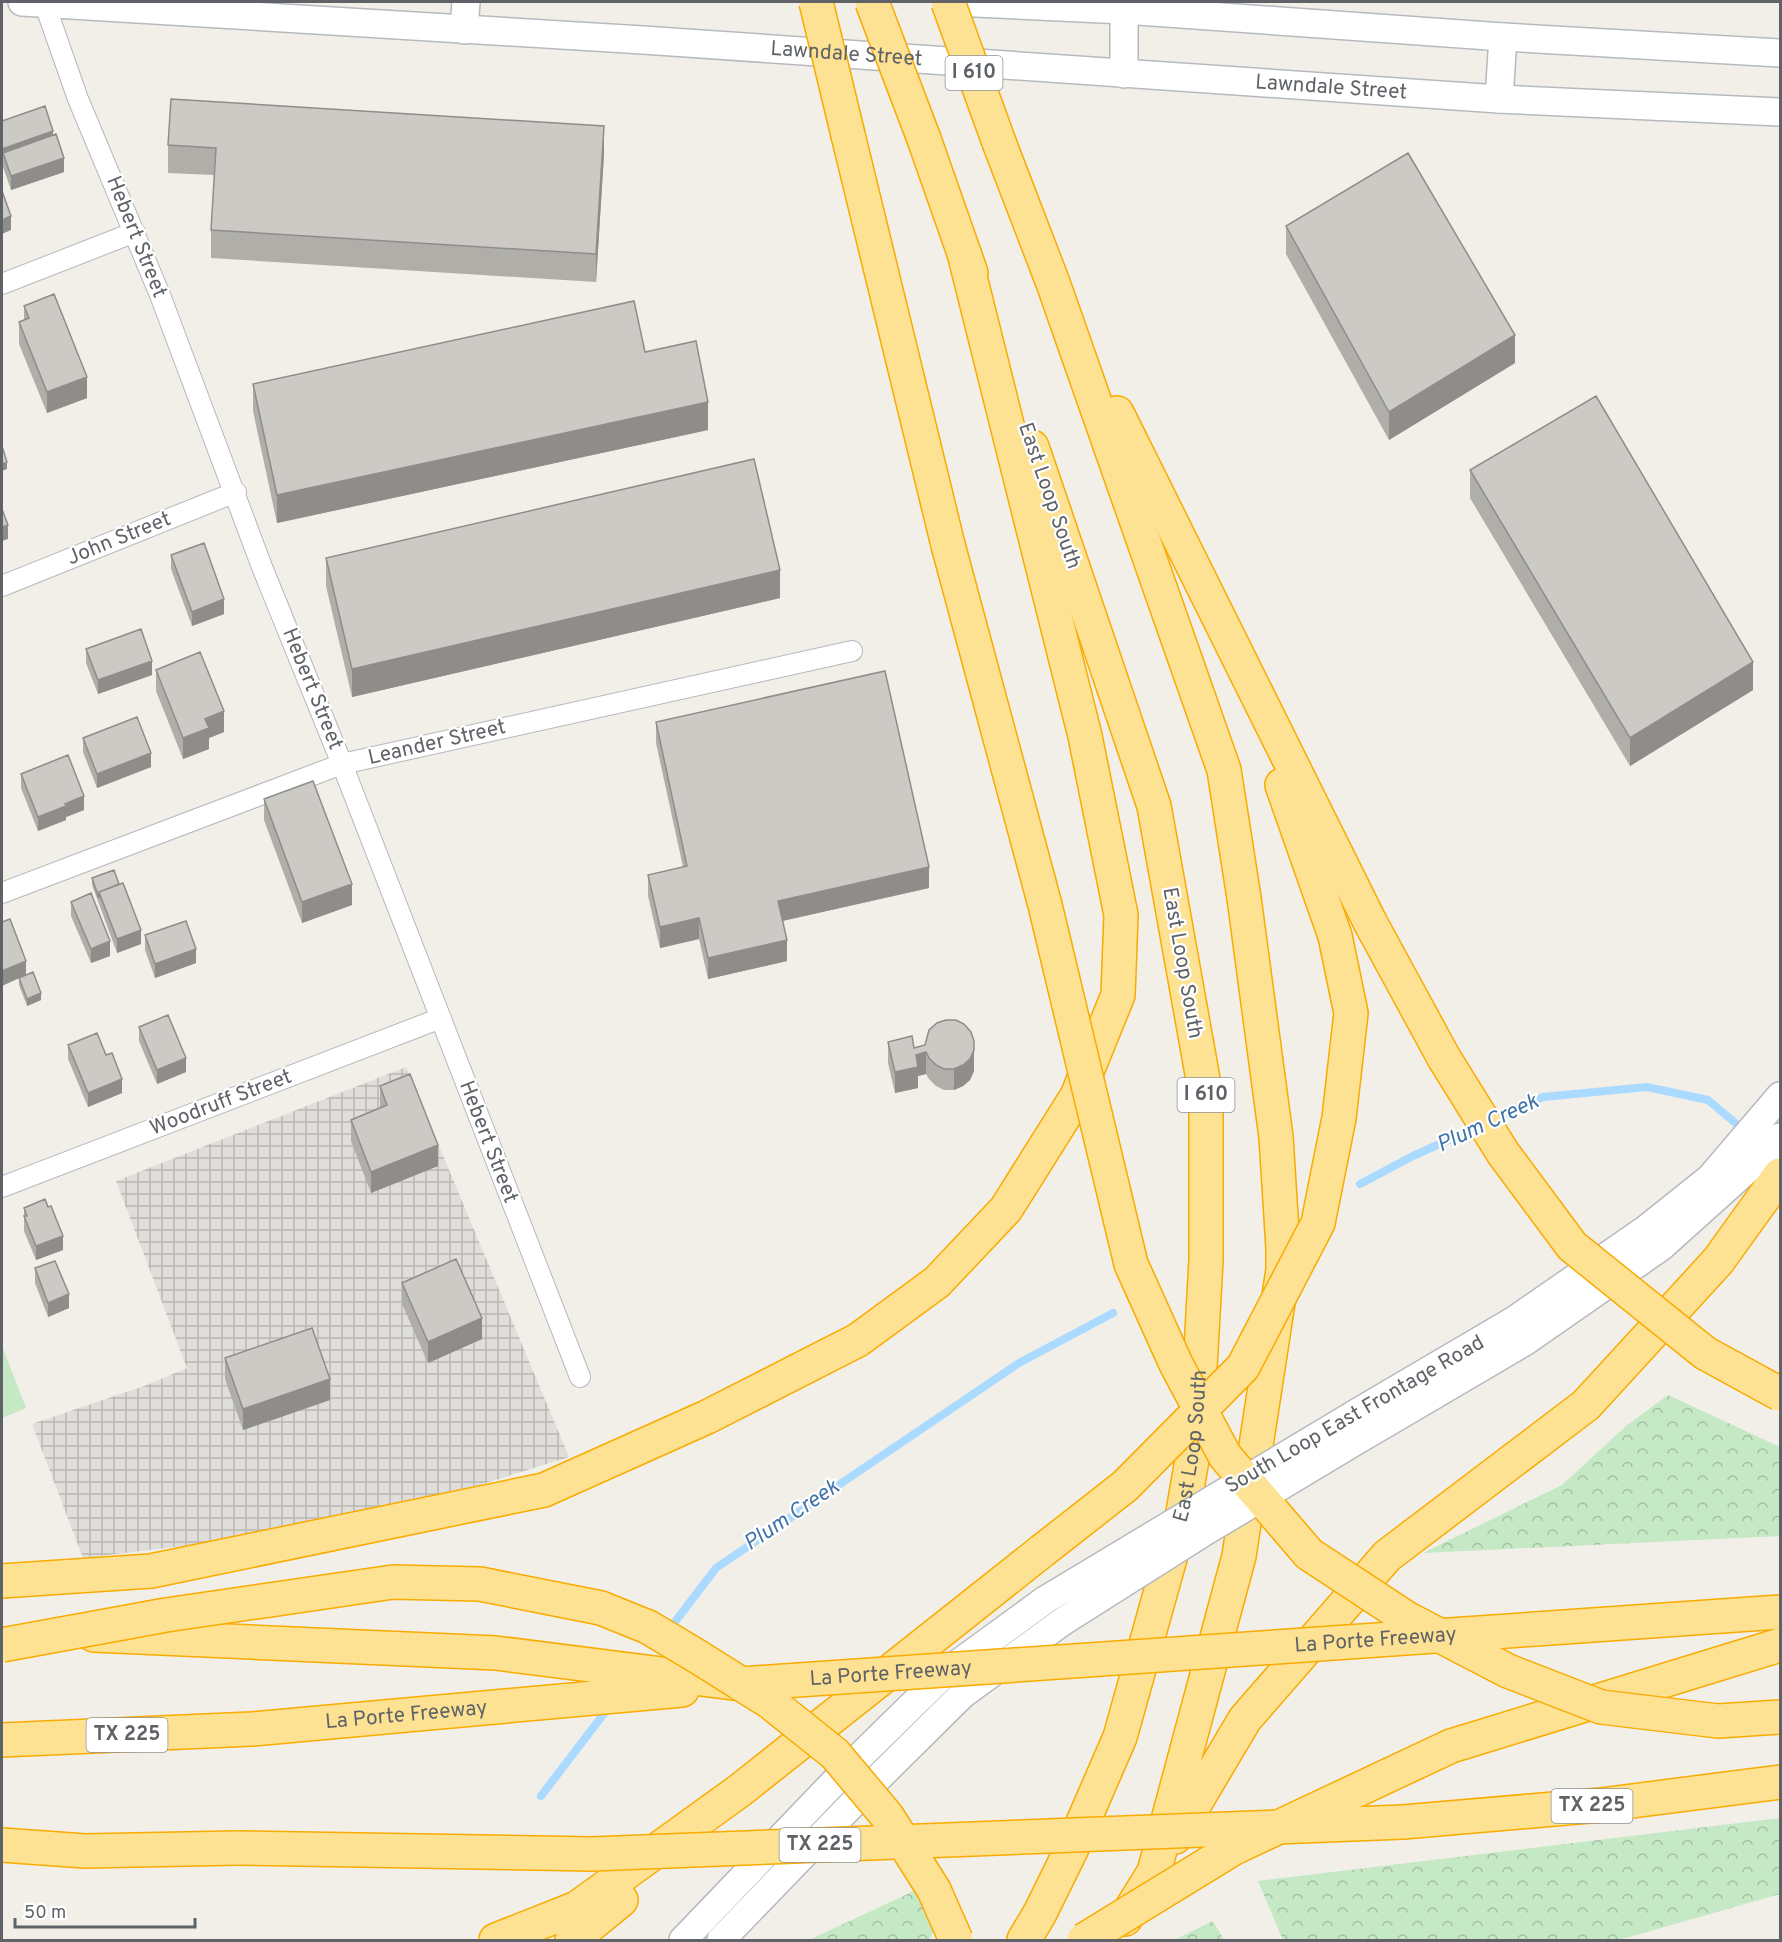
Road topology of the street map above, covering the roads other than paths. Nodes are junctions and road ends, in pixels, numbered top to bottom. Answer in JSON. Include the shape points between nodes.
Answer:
{"nodes":[{"id":1,"x":37,"y":2,"type":"edge"},
{"id":2,"x":466,"y":2,"type":"edge"},
{"id":3,"x":816,"y":2,"type":"edge"},
{"id":4,"x":872,"y":2,"type":"edge"},
{"id":5,"x":948,"y":2,"type":"edge"},
{"id":6,"x":955,"y":2,"type":"edge"},
{"id":7,"x":1124,"y":10,"type":"junction"},
{"id":8,"x":464,"y":30,"type":"junction"},
{"id":9,"x":1503,"y":37,"type":"junction"},
{"id":10,"x":1780,"y":53,"type":"edge"},
{"id":11,"x":1124,"y":74,"type":"junction"},
{"id":12,"x":1499,"y":99,"type":"junction"},
{"id":13,"x":1780,"y":112,"type":"edge"},
{"id":14,"x":135,"y":232,"type":"junction"},
{"id":15,"x":964,"y":253,"type":"junction"},
{"id":16,"x":1053,"y":283,"type":"junction"},
{"id":17,"x":2,"y":284,"type":"edge"},
{"id":18,"x":236,"y":492,"type":"junction"},
{"id":19,"x":2,"y":586,"type":"edge"},
{"id":20,"x":1227,"y":634,"type":"junction"},
{"id":21,"x":852,"y":651,"type":"dead end"},
{"id":22,"x":342,"y":764,"type":"junction"},
{"id":23,"x":2,"y":893,"type":"edge"},
{"id":24,"x":441,"y":1018,"type":"junction"},
{"id":25,"x":1780,"y":1096,"type":"edge"},
{"id":26,"x":1780,"y":1137,"type":"edge"},
{"id":27,"x":1780,"y":1175,"type":"edge"},
{"id":28,"x":2,"y":1187,"type":"edge"},
{"id":29,"x":1681,"y":1215,"type":"junction"},
{"id":30,"x":580,"y":1377,"type":"dead end"},
{"id":31,"x":1780,"y":1394,"type":"edge"},
{"id":32,"x":1359,"y":1425,"type":"junction"},
{"id":33,"x":2,"y":1581,"type":"edge"},
{"id":34,"x":1780,"y":1612,"type":"edge"},
{"id":35,"x":2,"y":1632,"type":"edge"},
{"id":36,"x":2,"y":1645,"type":"edge"},
{"id":37,"x":1780,"y":1645,"type":"edge"},
{"id":38,"x":741,"y":1684,"type":"junction"},
{"id":39,"x":1780,"y":1717,"type":"edge"},
{"id":40,"x":2,"y":1740,"type":"edge"},
{"id":41,"x":1780,"y":1782,"type":"edge"},
{"id":42,"x":739,"y":1791,"type":"junction"},
{"id":43,"x":2,"y":1845,"type":"edge"},
{"id":44,"x":85,"y":1851,"type":"junction"},
{"id":45,"x":2,"y":1863,"type":"edge"},
{"id":46,"x":1154,"y":1872,"type":"junction"},
{"id":47,"x":496,"y":1941,"type":"edge"},
{"id":48,"x":572,"y":1941,"type":"edge"},
{"id":49,"x":683,"y":1941,"type":"edge"},
{"id":50,"x":721,"y":1941,"type":"edge"},
{"id":51,"x":956,"y":1941,"type":"edge"},
{"id":52,"x":1024,"y":1941,"type":"edge"},
{"id":53,"x":1084,"y":1941,"type":"edge"},
{"id":54,"x":1111,"y":1941,"type":"edge"}],
"edges":[{"from":1,"to":8,"type":"main road","name":"Lawndale Street"},
{"from":1,"to":14,"type":"street","name":"Hebert Street"},
{"from":2,"to":8,"type":"main road"},
{"from":3,"to":39,"type":"highway","bridge":true,"via":[[948,545],[1046,905],[1131,1264],[1176,1364],[1225,1456],[1309,1554],[1408,1619],[1508,1671],[1601,1707],[1718,1721]]},
{"from":4,"to":15,"type":"highway","name":"East Loop South","number":"I 610","bridge":true},
{"from":5,"to":16,"type":"highway","number":"I 610","bridge":true},
{"from":6,"to":7,"type":"main road"},
{"from":7,"to":9,"type":"main road"},
{"from":7,"to":11,"type":"main road"},
{"from":8,"to":11,"type":"main road","name":"Lawndale Street"},
{"from":9,"to":10,"type":"main road"},
{"from":9,"to":12,"type":"main road"},
{"from":11,"to":12,"type":"main road","name":"Lawndale Street"},
{"from":12,"to":13,"type":"main road","name":"Lawndale Street"},
{"from":14,"to":17,"type":"street"},
{"from":14,"to":18,"type":"street","name":"Hebert Street"},
{"from":15,"to":33,"type":"highway","via":[[1085,736],[1122,915],[1118,995],[1077,1096],[1006,1209],[937,1282],[858,1340],[707,1417],[544,1490],[151,1571]]},
{"from":15,"to":52,"type":"highway","name":"East Loop South","number":"I 610","via":[[1154,806],[1206,1096],[1206,1260],[1201,1360],[1194,1448],[1183,1512],[1120,1737],[1071,1850]]},
{"from":16,"to":20,"type":"highway"},
{"from":16,"to":46,"type":"highway","number":"I 610","via":[[1224,770],[1276,1137],[1283,1270],[1239,1556]]},
{"from":18,"to":19,"type":"street","name":"John Street"},
{"from":18,"to":22,"type":"street","name":"Hebert Street","via":[[262,567]]},
{"from":20,"to":31,"type":"highway","bridge":true,"via":[[1370,922],[1444,1058],[1503,1153],[1572,1246],[1705,1353]]},
{"from":20,"to":42,"type":"highway","bridge":true,"via":[[1335,936],[1351,1013],[1340,1118],[1318,1223],[1243,1367],[1125,1486]]},
{"from":21,"to":22,"type":"street","name":"Leander Street"},
{"from":22,"to":23,"type":"street","name":"Leander Street"},
{"from":22,"to":24,"type":"street","name":"Hebert Street"},
{"from":24,"to":28,"type":"street","name":"Woodruff Street"},
{"from":24,"to":30,"type":"street","name":"Hebert Street"},
{"from":25,"to":29,"type":"main road","name":"South Loop East Frontage Road"},
{"from":26,"to":29,"type":"main road","name":"South Loop East Frontage Road","via":[[1769,1150]]},
{"from":27,"to":46,"type":"highway","via":[[1718,1261],[1586,1405],[1387,1556],[1245,1719]]},
{"from":29,"to":32,"type":"main road","name":"South Loop East Frontage Road","via":[[1661,1247],[1526,1341]]},
{"from":32,"to":49,"type":"main road","name":"South Loop East Frontage Road","bridge":true,"via":[[1045,1600],[945,1673],[842,1774]]},
{"from":32,"to":50,"type":"main road","name":"South Loop East Frontage Road","bridge":true,"via":[[1201,1534],[1062,1622],[963,1694]]},
{"from":34,"to":38,"type":"highway","name":"La Porte Freeway","number":"TX 225","bridge":true},
{"from":35,"to":38,"type":"highway","via":[[496,1653]]},
{"from":36,"to":51,"type":"highway","bridge":true,"via":[[166,1615],[393,1582],[480,1584],[601,1608],[648,1628],[705,1661],[770,1702],[835,1754],[886,1816],[934,1890]]},
{"from":37,"to":53,"type":"highway","bridge":true,"via":[[1451,1746],[1234,1848]]},
{"from":38,"to":40,"type":"highway","name":"La Porte Freeway","number":"TX 225","via":[[252,1729]]},
{"from":41,"to":44,"type":"highway","number":"TX 225","bridge":true,"via":[[1601,1805],[1403,1822],[592,1854],[238,1848]]},
{"from":42,"to":47,"type":"highway","via":[[577,1908]]},
{"from":42,"to":48,"type":"highway"},
{"from":43,"to":44,"type":"highway","number":"TX 225"},
{"from":44,"to":45,"type":"highway"},
{"from":46,"to":54,"type":"highway","number":"I 610"}]}
